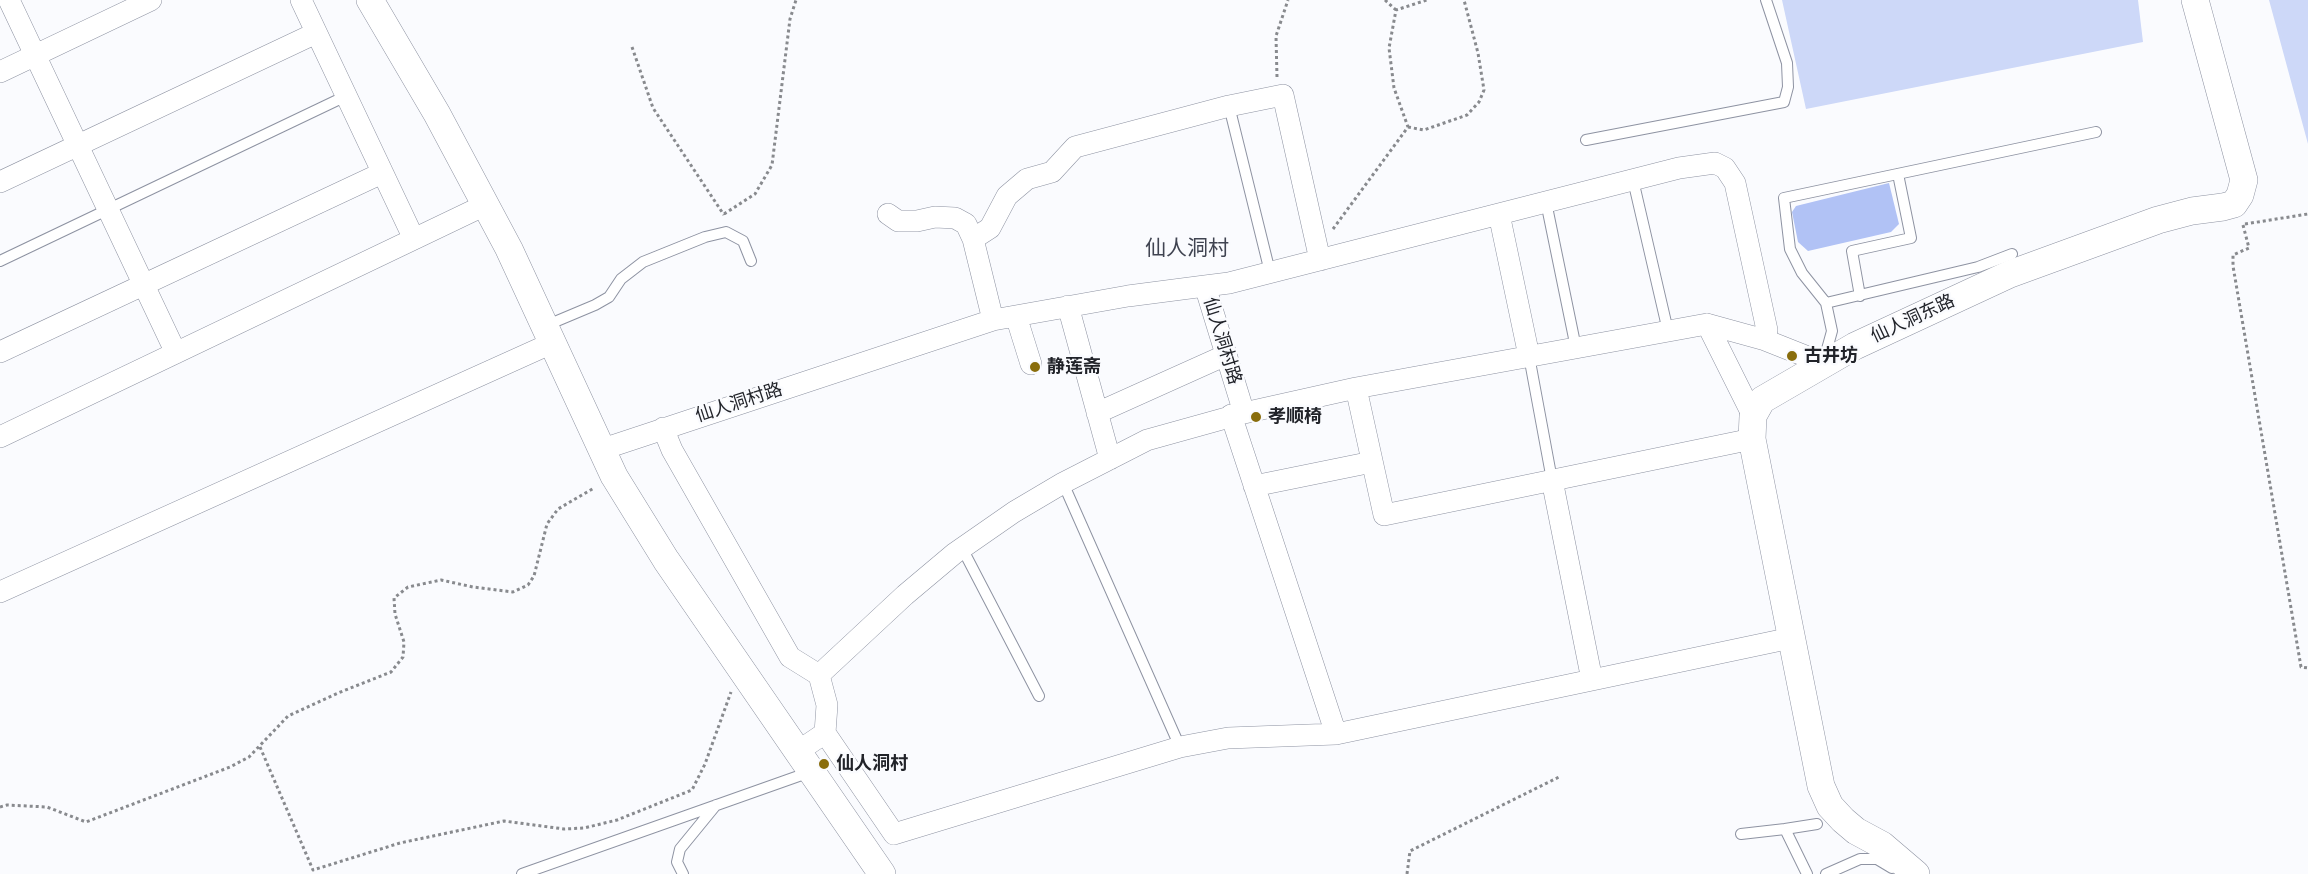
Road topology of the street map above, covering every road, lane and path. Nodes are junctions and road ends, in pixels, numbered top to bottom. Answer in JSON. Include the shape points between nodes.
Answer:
{"nodes":[{"id":1,"x":9,"y":0,"type":"edge"},
{"id":2,"x":151,"y":0,"type":"edge"},
{"id":3,"x":300,"y":0,"type":"edge"},
{"id":4,"x":370,"y":0,"type":"edge"},
{"id":5,"x":796,"y":0,"type":"edge"},
{"id":6,"x":1288,"y":0,"type":"edge"},
{"id":7,"x":1385,"y":0,"type":"edge"},
{"id":8,"x":1427,"y":0,"type":"edge"},
{"id":9,"x":1464,"y":0,"type":"edge"},
{"id":10,"x":1766,"y":0,"type":"edge"},
{"id":11,"x":2195,"y":0,"type":"edge"},
{"id":12,"x":1396,"y":10,"type":"junction"},
{"id":13,"x":316,"y":33,"type":"junction"},
{"id":14,"x":632,"y":47,"type":"dead end"},
{"id":15,"x":35,"y":56,"type":"junction"},
{"id":16,"x":0,"y":72,"type":"edge"},
{"id":17,"x":1283,"y":95,"type":"junction"},
{"id":18,"x":346,"y":96,"type":"junction"},
{"id":19,"x":1229,"y":106,"type":"junction"},
{"id":20,"x":1408,"y":127,"type":"junction"},
{"id":21,"x":2096,"y":132,"type":"dead end"},
{"id":22,"x":1586,"y":140,"type":"dead end"},
{"id":23,"x":78,"y":145,"type":"junction"},
{"id":24,"x":382,"y":173,"type":"junction"},
{"id":25,"x":1898,"y":174,"type":"junction"},
{"id":26,"x":1633,"y":180,"type":"junction"},
{"id":27,"x":0,"y":182,"type":"edge"},
{"id":28,"x":1546,"y":202,"type":"junction"},
{"id":29,"x":485,"y":205,"type":"junction"},
{"id":30,"x":108,"y":209,"type":"junction"},
{"id":31,"x":724,"y":214,"type":"junction"},
{"id":32,"x":888,"y":214,"type":"dead end"},
{"id":33,"x":1498,"y":214,"type":"junction"},
{"id":34,"x":2308,"y":214,"type":"edge"},
{"id":35,"x":726,"y":232,"type":"junction"},
{"id":36,"x":973,"y":238,"type":"junction"},
{"id":37,"x":414,"y":239,"type":"junction"},
{"id":38,"x":1318,"y":252,"type":"junction"},
{"id":39,"x":2012,"y":254,"type":"dead end"},
{"id":40,"x":0,"y":261,"type":"edge"},
{"id":41,"x":752,"y":261,"type":"dead end"},
{"id":42,"x":1270,"y":272,"type":"junction"},
{"id":43,"x":144,"y":285,"type":"junction"},
{"id":44,"x":1205,"y":286,"type":"junction"},
{"id":45,"x":1860,"y":296,"type":"junction"},
{"id":46,"x":1826,"y":303,"type":"junction"},
{"id":47,"x":1068,"y":306,"type":"junction"},
{"id":48,"x":1016,"y":316,"type":"junction"},
{"id":49,"x":993,"y":320,"type":"junction"},
{"id":50,"x":1707,"y":324,"type":"junction"},
{"id":51,"x":1668,"y":331,"type":"junction"},
{"id":52,"x":548,"y":334,"type":"junction"},
{"id":53,"x":1765,"y":340,"type":"junction"},
{"id":54,"x":1576,"y":348,"type":"junction"},
{"id":55,"x":0,"y":352,"type":"edge"},
{"id":56,"x":176,"y":353,"type":"junction"},
{"id":57,"x":1226,"y":355,"type":"junction"},
{"id":58,"x":1529,"y":356,"type":"junction"},
{"id":59,"x":1823,"y":363,"type":"junction"},
{"id":60,"x":1031,"y":364,"type":"dead end"},
{"id":61,"x":1356,"y":388,"type":"junction"},
{"id":62,"x":1097,"y":412,"type":"junction"},
{"id":63,"x":1237,"y":414,"type":"junction"},
{"id":64,"x":663,"y":428,"type":"junction"},
{"id":65,"x":1752,"y":428,"type":"junction"},
{"id":66,"x":0,"y":438,"type":"edge"},
{"id":67,"x":600,"y":450,"type":"junction"},
{"id":68,"x":1110,"y":459,"type":"junction"},
{"id":69,"x":1372,"y":462,"type":"junction"},
{"id":70,"x":614,"y":476,"type":"junction"},
{"id":71,"x":1552,"y":480,"type":"junction"},
{"id":72,"x":1063,"y":483,"type":"junction"},
{"id":73,"x":1254,"y":486,"type":"junction"},
{"id":74,"x":962,"y":548,"type":"junction"},
{"id":75,"x":0,"y":592,"type":"edge"},
{"id":76,"x":1791,"y":638,"type":"junction"},
{"id":77,"x":2308,"y":668,"type":"edge"},
{"id":78,"x":741,"y":670,"type":"junction"},
{"id":79,"x":819,"y":675,"type":"junction"},
{"id":80,"x":1592,"y":680,"type":"junction"},
{"id":81,"x":1039,"y":696,"type":"dead end"},
{"id":82,"x":825,"y":733,"type":"junction"},
{"id":83,"x":1336,"y":734,"type":"junction"},
{"id":84,"x":260,"y":747,"type":"junction"},
{"id":85,"x":1180,"y":747,"type":"junction"},
{"id":86,"x":805,"y":761,"type":"junction"},
{"id":87,"x":1561,"y":776,"type":"dead end"},
{"id":88,"x":716,"y":805,"type":"junction"},
{"id":89,"x":0,"y":807,"type":"edge"},
{"id":90,"x":1817,"y":824,"type":"dead end"},
{"id":91,"x":1785,"y":830,"type":"junction"},
{"id":92,"x":1741,"y":834,"type":"dead end"},
{"id":93,"x":522,"y":874,"type":"edge"},
{"id":94,"x":683,"y":874,"type":"edge"},
{"id":95,"x":882,"y":874,"type":"edge"},
{"id":96,"x":1407,"y":874,"type":"edge"},
{"id":97,"x":1807,"y":874,"type":"edge"},
{"id":98,"x":1826,"y":874,"type":"edge"},
{"id":99,"x":1898,"y":874,"type":"edge"},
{"id":100,"x":1916,"y":874,"type":"edge"}],
"edges":[{"from":1,"to":15,"type":"street"},
{"from":2,"to":15,"type":"street"},
{"from":3,"to":13,"type":"street"},
{"from":4,"to":29,"type":"street"},
{"from":5,"to":31,"type":"path","via":[[790,19],[772,165],[755,194]]},
{"from":6,"to":17,"type":"path","via":[[1276,36],[1276,72]]},
{"from":7,"to":12,"type":"path"},
{"from":8,"to":12,"type":"path"},
{"from":9,"to":20,"type":"path","via":[[1484,90],[1479,102],[1467,115],[1424,130]]},
{"from":10,"to":22,"type":"lane","via":[[1787,63],[1784,102]]},
{"from":11,"to":59,"type":"street","name":"仙人洞东路","via":[[2244,180],[2234,204],[2158,220],[2010,274]]},
{"from":12,"to":20,"type":"path","via":[[1389,48],[1394,88]]},
{"from":13,"to":18,"type":"street"},
{"from":13,"to":23,"type":"street"},
{"from":14,"to":31,"type":"path","via":[[653,108]]},
{"from":15,"to":16,"type":"street"},
{"from":15,"to":23,"type":"street"},
{"from":17,"to":19,"type":"street"},
{"from":17,"to":38,"type":"street"},
{"from":18,"to":24,"type":"street"},
{"from":18,"to":30,"type":"lane"},
{"from":19,"to":36,"type":"street","via":[[1075,147],[1052,172],[1027,179],[1007,196],[990,228]]},
{"from":19,"to":42,"type":"lane"},
{"from":20,"to":38,"type":"path"},
{"from":21,"to":25,"type":"lane"},
{"from":23,"to":27,"type":"street"},
{"from":23,"to":30,"type":"street"},
{"from":24,"to":37,"type":"street"},
{"from":24,"to":43,"type":"street"},
{"from":25,"to":45,"type":"lane","via":[[1911,238],[1852,251]]},
{"from":25,"to":46,"type":"lane","via":[[1784,198],[1790,249],[1802,273]]},
{"from":26,"to":28,"type":"street"},
{"from":26,"to":51,"type":"lane"},
{"from":26,"to":53,"type":"street","via":[[1715,163],[1725,168],[1735,183],[1767,330]]},
{"from":28,"to":33,"type":"street"},
{"from":28,"to":54,"type":"lane"},
{"from":29,"to":37,"type":"street"},
{"from":29,"to":52,"type":"street"},
{"from":30,"to":40,"type":"lane"},
{"from":30,"to":43,"type":"street"},
{"from":31,"to":35,"type":"path"},
{"from":32,"to":36,"type":"street","via":[[898,221],[955,218],[966,224]]},
{"from":33,"to":38,"type":"street"},
{"from":33,"to":58,"type":"street"},
{"from":34,"to":77,"type":"path","via":[[2243,224],[2248,248],[2233,255],[2233,266],[2301,667]]},
{"from":35,"to":41,"type":"lane","via":[[743,241]]},
{"from":35,"to":52,"type":"lane","via":[[643,262],[621,279],[609,297]]},
{"from":36,"to":49,"type":"street"},
{"from":37,"to":56,"type":"street"},
{"from":38,"to":42,"type":"street"},
{"from":39,"to":45,"type":"lane","via":[[1978,267]]},
{"from":42,"to":44,"type":"street"},
{"from":43,"to":55,"type":"street"},
{"from":43,"to":56,"type":"street"},
{"from":44,"to":47,"type":"street","name":"仙人洞村路"},
{"from":44,"to":57,"type":"street","name":"仙人洞村路"},
{"from":45,"to":46,"type":"lane"},
{"from":46,"to":59,"type":"lane","via":[[1832,331]]},
{"from":47,"to":48,"type":"street","name":"仙人洞村路"},
{"from":47,"to":62,"type":"street"},
{"from":48,"to":49,"type":"street","name":"仙人洞村路"},
{"from":48,"to":60,"type":"street"},
{"from":49,"to":64,"type":"street","name":"仙人洞村路"},
{"from":50,"to":51,"type":"street"},
{"from":50,"to":53,"type":"street"},
{"from":50,"to":65,"type":"street"},
{"from":51,"to":54,"type":"street"},
{"from":52,"to":67,"type":"street"},
{"from":52,"to":75,"type":"street"},
{"from":53,"to":59,"type":"street"},
{"from":54,"to":58,"type":"street"},
{"from":56,"to":66,"type":"street"},
{"from":57,"to":62,"type":"street"},
{"from":57,"to":63,"type":"street","name":"仙人洞村路"},
{"from":58,"to":61,"type":"street"},
{"from":58,"to":71,"type":"lane"},
{"from":59,"to":65,"type":"street","name":"仙人洞东路","via":[[1762,400]]},
{"from":61,"to":63,"type":"street"},
{"from":61,"to":69,"type":"street"},
{"from":62,"to":68,"type":"street"},
{"from":63,"to":68,"type":"street","via":[[1147,440]]},
{"from":63,"to":73,"type":"street","name":"仙人洞村路"},
{"from":64,"to":67,"type":"street","name":"仙人洞村路"},
{"from":64,"to":79,"type":"street","via":[[789,657]]},
{"from":65,"to":71,"type":"street"},
{"from":65,"to":76,"type":"street"},
{"from":67,"to":70,"type":"street"},
{"from":68,"to":72,"type":"street"},
{"from":69,"to":71,"type":"street","via":[[1384,515]]},
{"from":69,"to":73,"type":"street"},
{"from":70,"to":78,"type":"street"},
{"from":70,"to":84,"type":"path","via":[[558,509],[547,524],[534,576],[528,585],[513,592],[441,580],[408,587],[394,598],[404,642],[403,657],[391,672],[288,716]]},
{"from":71,"to":80,"type":"street"},
{"from":72,"to":74,"type":"street"},
{"from":72,"to":85,"type":"lane"},
{"from":73,"to":83,"type":"street","name":"仙人洞村路"},
{"from":74,"to":79,"type":"street"},
{"from":74,"to":81,"type":"lane"},
{"from":76,"to":80,"type":"street"},
{"from":76,"to":100,"type":"street","via":[[1821,786],[1830,806],[1849,825],[1882,845]]},
{"from":78,"to":84,"type":"path","via":[[692,790],[617,820],[584,828],[504,821],[400,843],[313,870]]},
{"from":78,"to":86,"type":"street"},
{"from":79,"to":82,"type":"street","via":[[827,705]]},
{"from":80,"to":83,"type":"street"},
{"from":82,"to":85,"type":"street","via":[[894,834]]},
{"from":82,"to":86,"type":"street"},
{"from":83,"to":85,"type":"street","via":[[1228,738]]},
{"from":84,"to":89,"type":"path","via":[[230,767],[86,822],[47,807]]},
{"from":86,"to":88,"type":"lane"},
{"from":86,"to":95,"type":"street"},
{"from":87,"to":96,"type":"path","via":[[1410,851]]},
{"from":88,"to":93,"type":"lane"},
{"from":88,"to":94,"type":"lane","via":[[680,849],[677,862]]},
{"from":90,"to":91,"type":"lane"},
{"from":91,"to":92,"type":"lane"},
{"from":91,"to":97,"type":"lane"},
{"from":98,"to":99,"type":"lane","via":[[1860,859],[1877,859]]}]}
